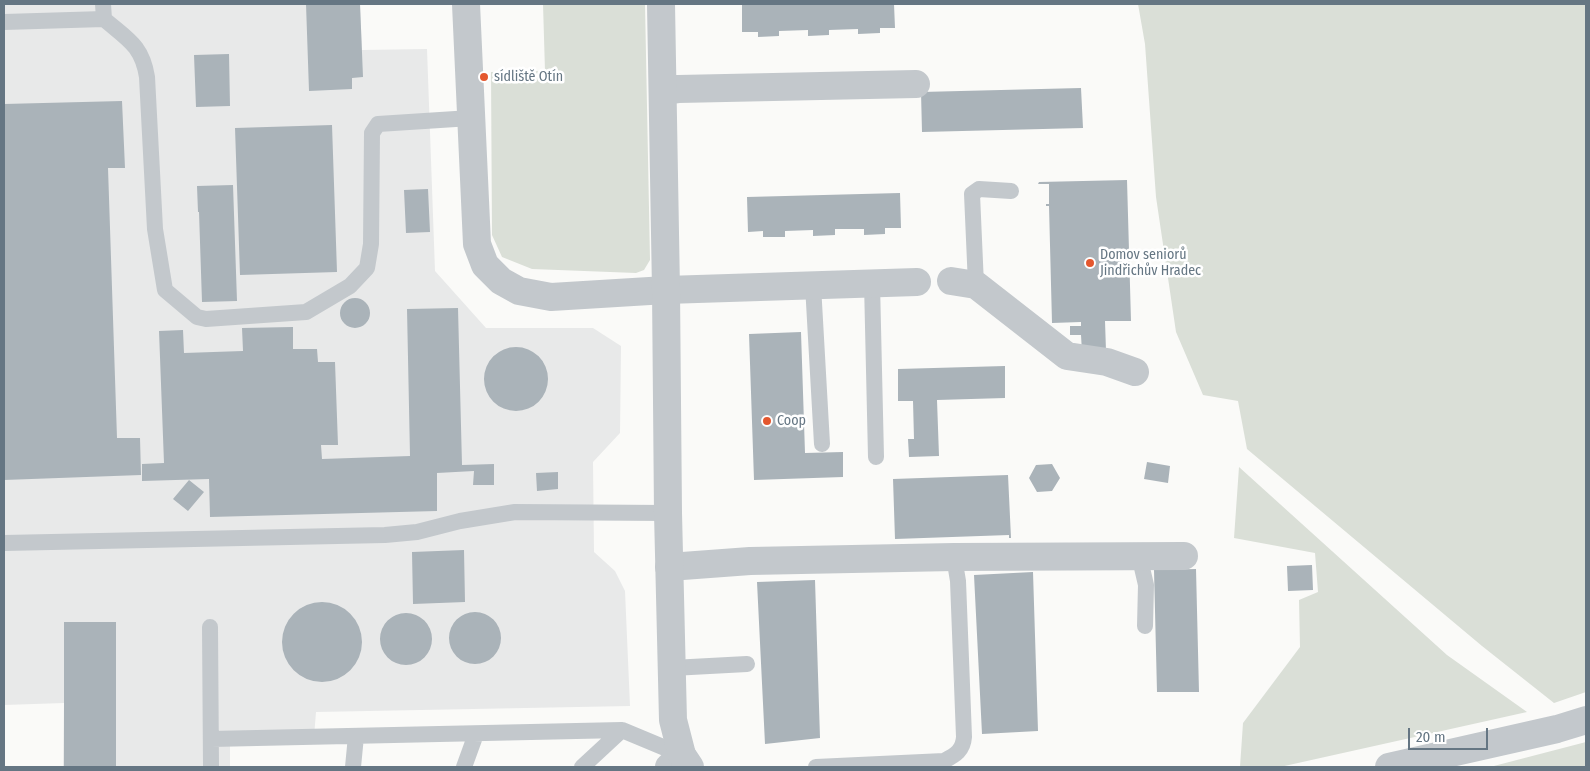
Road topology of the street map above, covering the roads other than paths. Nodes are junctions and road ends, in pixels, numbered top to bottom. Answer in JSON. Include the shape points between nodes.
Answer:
{"nodes":[{"id":1,"x":466,"y":4,"type":"edge"},
{"id":2,"x":660,"y":4,"type":"edge"},
{"id":3,"x":104,"y":11,"type":"edge"},
{"id":4,"x":4,"y":22,"type":"edge"},
{"id":5,"x":916,"y":84,"type":"dead end"},
{"id":6,"x":663,"y":91,"type":"junction"},
{"id":7,"x":471,"y":118,"type":"junction"},
{"id":8,"x":1011,"y":191,"type":"dead end"},
{"id":9,"x":918,"y":282,"type":"dead end"},
{"id":10,"x":964,"y":283,"type":"joint"},
{"id":11,"x":872,"y":284,"type":"junction"},
{"id":12,"x":813,"y":285,"type":"junction"},
{"id":13,"x":666,"y":290,"type":"junction"},
{"id":14,"x":1135,"y":372,"type":"dead end"},
{"id":15,"x":822,"y":444,"type":"dead end"},
{"id":16,"x":876,"y":458,"type":"dead end"},
{"id":17,"x":668,"y":513,"type":"junction"},
{"id":18,"x":4,"y":543,"type":"edge"},
{"id":19,"x":1139,"y":555,"type":"junction"},
{"id":20,"x":1184,"y":556,"type":"dead end"},
{"id":21,"x":954,"y":557,"type":"junction"},
{"id":22,"x":669,"y":567,"type":"junction"},
{"id":23,"x":1145,"y":626,"type":"dead end"},
{"id":24,"x":210,"y":627,"type":"dead end"},
{"id":25,"x":747,"y":664,"type":"dead end"},
{"id":26,"x":672,"y":668,"type":"junction"},
{"id":27,"x":1586,"y":720,"type":"edge"},
{"id":28,"x":622,"y":730,"type":"junction"},
{"id":29,"x":476,"y":734,"type":"junction"},
{"id":30,"x":356,"y":736,"type":"junction"},
{"id":31,"x":211,"y":739,"type":"junction"},
{"id":32,"x":680,"y":763,"type":"edge"},
{"id":33,"x":211,"y":767,"type":"edge"},
{"id":34,"x":353,"y":767,"type":"edge"},
{"id":35,"x":464,"y":767,"type":"edge"},
{"id":36,"x":582,"y":767,"type":"edge"},
{"id":37,"x":816,"y":767,"type":"edge"},
{"id":38,"x":1389,"y":767,"type":"edge"}],
"edges":[{"from":1,"to":7,"type":"street"},
{"from":2,"to":6,"type":"street"},
{"from":3,"to":4,"type":"lane"},
{"from":3,"to":7,"type":"lane","via":[[141,54],[145,66],[155,229],[165,290],[197,317],[306,312],[350,286],[367,268],[371,244],[372,133],[378,124]]},
{"from":5,"to":6,"type":"street"},
{"from":6,"to":13,"type":"street"},
{"from":7,"to":13,"type":"street","via":[[477,244],[485,265],[501,281],[520,291],[551,296]]},
{"from":8,"to":10,"type":"lane","via":[[979,190],[972,194]]},
{"from":9,"to":11,"type":"street"},
{"from":10,"to":14,"type":"street","via":[[1066,356],[1107,362]]},
{"from":11,"to":12,"type":"street"},
{"from":11,"to":16,"type":"lane"},
{"from":12,"to":13,"type":"street"},
{"from":12,"to":15,"type":"lane"},
{"from":13,"to":17,"type":"street"},
{"from":17,"to":18,"type":"lane","via":[[515,512],[417,532],[385,535]]},
{"from":17,"to":22,"type":"street"},
{"from":19,"to":20,"type":"street"},
{"from":19,"to":21,"type":"street"},
{"from":19,"to":23,"type":"lane","via":[[1146,585]]},
{"from":21,"to":22,"type":"street","via":[[750,561]]},
{"from":21,"to":37,"type":"lane","via":[[958,581],[964,737],[958,754],[944,761]]},
{"from":22,"to":26,"type":"street"},
{"from":24,"to":31,"type":"lane"},
{"from":25,"to":26,"type":"lane"},
{"from":26,"to":32,"type":"street","via":[[673,720]]},
{"from":27,"to":38,"type":"street"},
{"from":28,"to":29,"type":"lane"},
{"from":28,"to":32,"type":"lane"},
{"from":28,"to":36,"type":"lane"},
{"from":29,"to":30,"type":"lane"},
{"from":29,"to":35,"type":"lane"},
{"from":30,"to":31,"type":"lane"},
{"from":30,"to":34,"type":"lane"},
{"from":31,"to":33,"type":"lane"}]}
